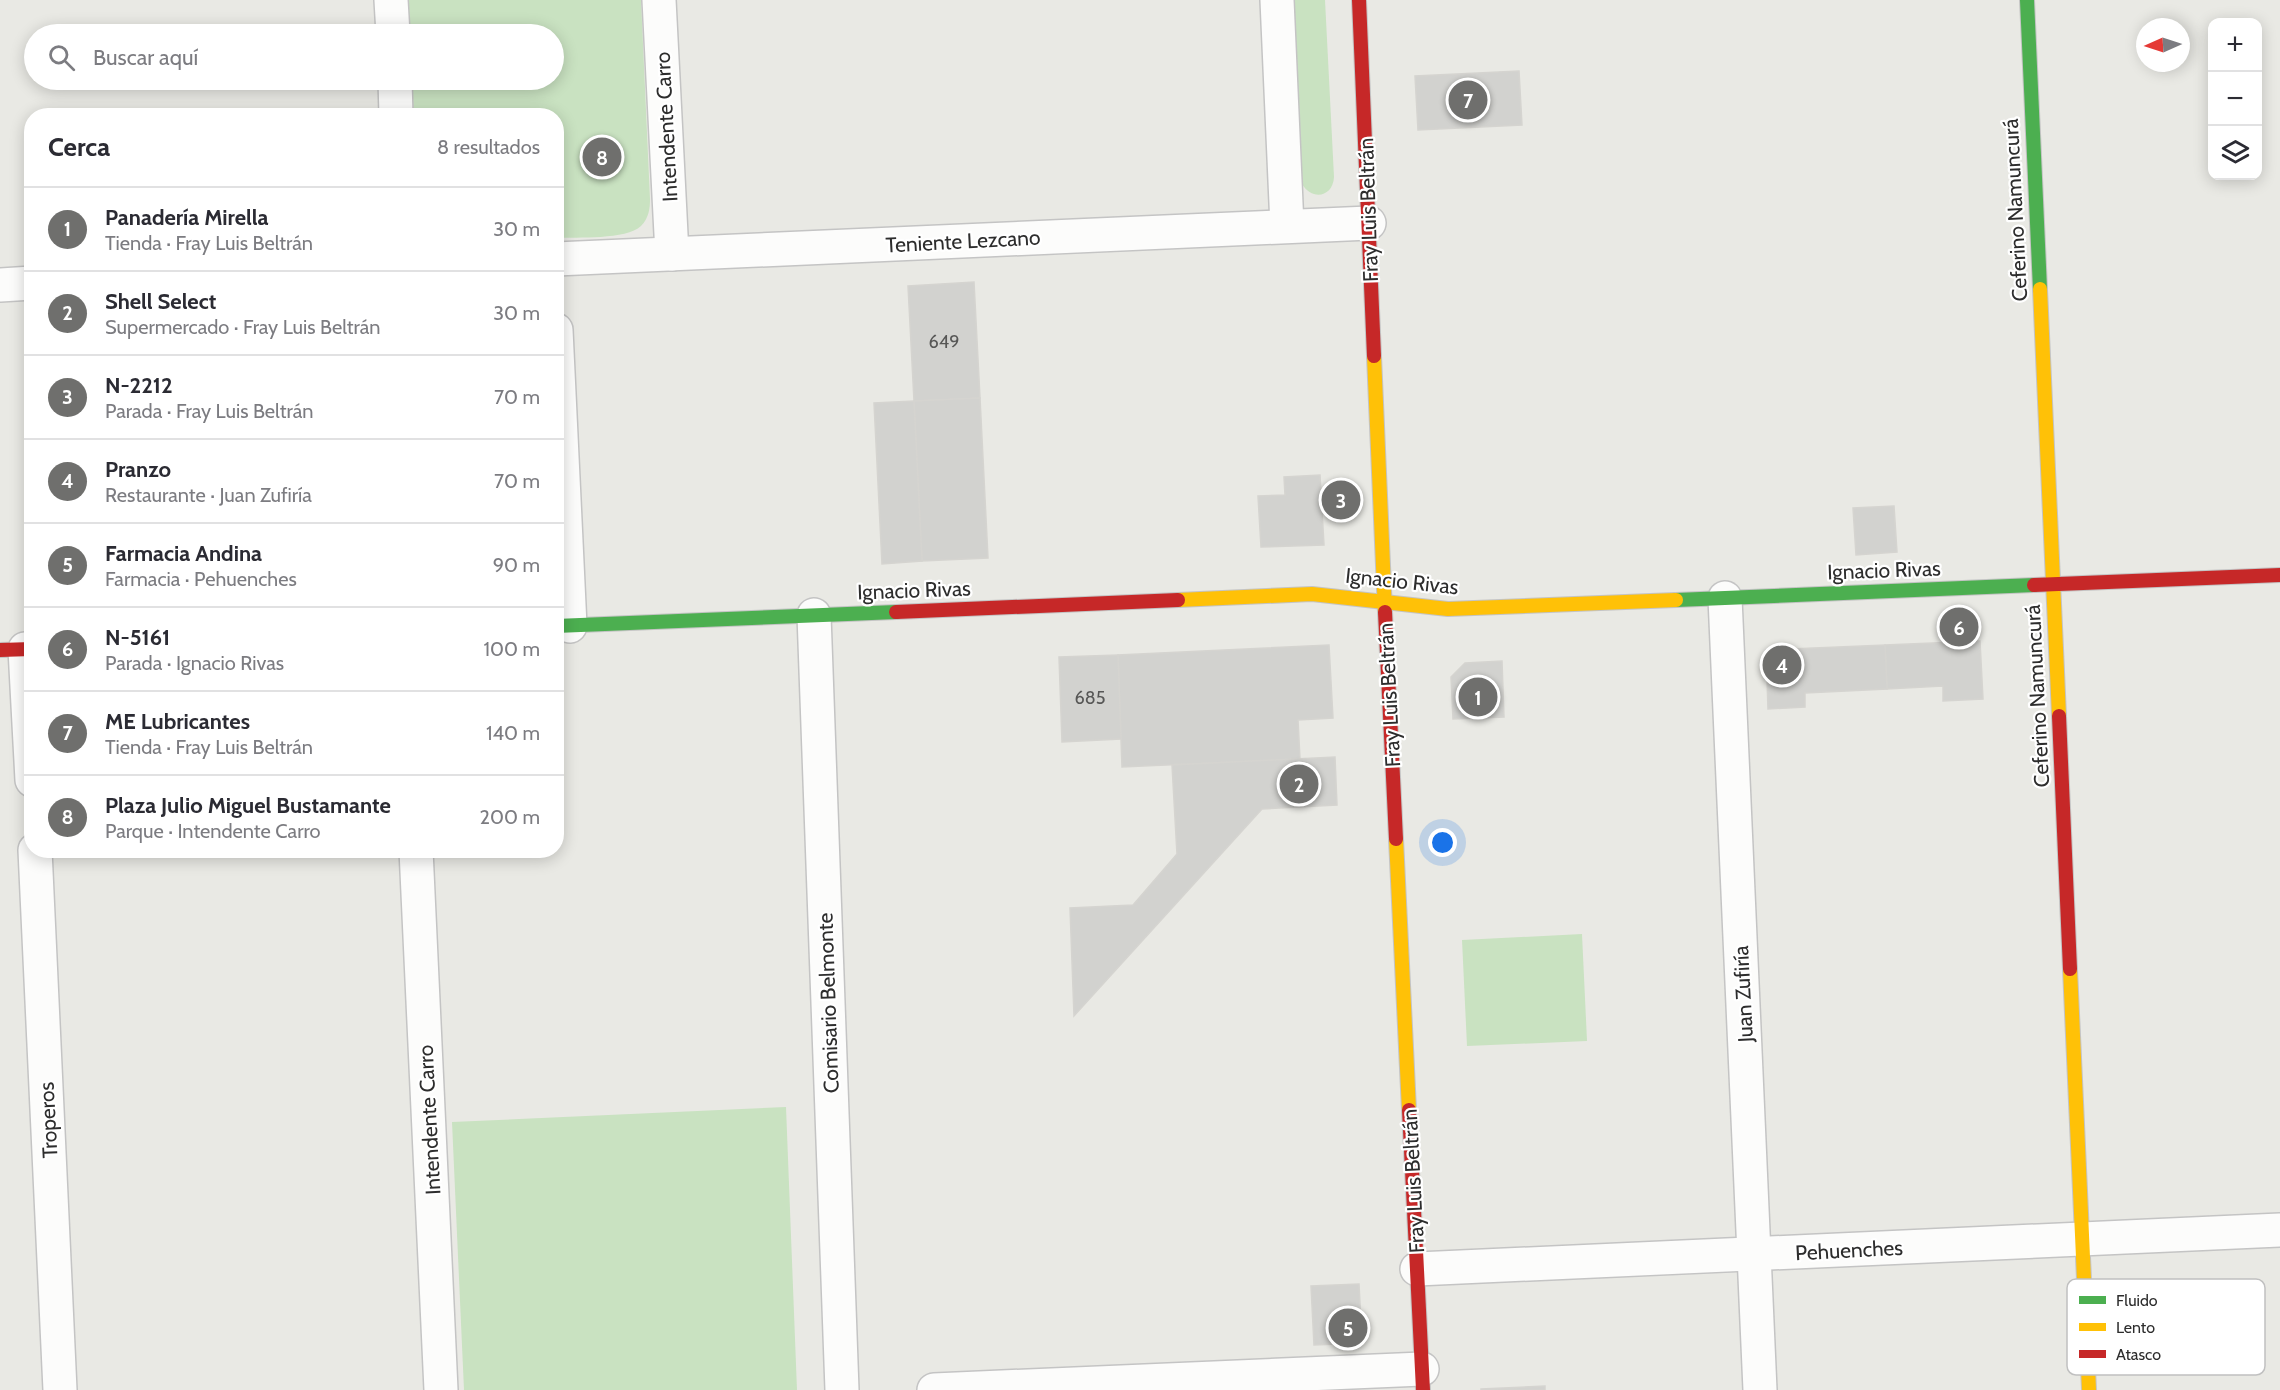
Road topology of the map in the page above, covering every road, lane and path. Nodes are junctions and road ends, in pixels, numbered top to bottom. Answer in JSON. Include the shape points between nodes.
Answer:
{"nodes":[{"id":1,"x":391,"y":0,"type":"edge"},
{"id":2,"x":659,"y":0,"type":"edge"},
{"id":3,"x":1277,"y":0,"type":"edge"},
{"id":4,"x":1359,"y":0,"type":"edge"},
{"id":5,"x":2027,"y":0,"type":"edge"},
{"id":6,"x":392,"y":24,"type":"edge"},
{"id":7,"x":395,"y":90,"type":"edge"},
{"id":8,"x":396,"y":108,"type":"edge"},
{"id":9,"x":1369,"y":223,"type":"junction"},
{"id":10,"x":1287,"y":226,"type":"junction"},
{"id":11,"x":672,"y":254,"type":"junction"},
{"id":12,"x":564,"y":260,"type":"edge"},
{"id":13,"x":24,"y":284,"type":"edge"},
{"id":14,"x":0,"y":285,"type":"edge"},
{"id":15,"x":2280,"y":575,"type":"edge"},
{"id":16,"x":2053,"y":585,"type":"junction"},
{"id":17,"x":1725,"y":598,"type":"junction"},
{"id":18,"x":1385,"y":604,"type":"junction"},
{"id":19,"x":814,"y":615,"type":"junction"},
{"id":20,"x":564,"y":626,"type":"edge"},
{"id":21,"x":19,"y":649,"type":"edge"},
{"id":22,"x":24,"y":699,"type":"edge"},
{"id":23,"x":35,"y":858,"type":"edge"},
{"id":24,"x":416,"y":858,"type":"edge"},
{"id":25,"x":2280,"y":1230,"type":"edge"},
{"id":26,"x":2082,"y":1239,"type":"junction"},
{"id":27,"x":1754,"y":1254,"type":"junction"},
{"id":28,"x":1417,"y":1269,"type":"junction"},
{"id":29,"x":2084,"y":1279,"type":"edge"},
{"id":30,"x":2088,"y":1375,"type":"edge"},
{"id":31,"x":1422,"y":1379,"type":"edge"},
{"id":32,"x":60,"y":1390,"type":"edge"},
{"id":33,"x":441,"y":1390,"type":"edge"},
{"id":34,"x":842,"y":1390,"type":"edge"},
{"id":35,"x":934,"y":1390,"type":"edge"},
{"id":36,"x":1760,"y":1390,"type":"edge"},
{"id":37,"x":2089,"y":1390,"type":"edge"}],
"edges":[{"from":1,"to":6,"type":"street"},
{"from":2,"to":11,"type":"street","name":"Intendente Carro"},
{"from":3,"to":10,"type":"street"},
{"from":4,"to":9,"type":"main road","name":"Fray Luis Beltrán"},
{"from":5,"to":16,"type":"main road","name":"Ceferino Namuncurá"},
{"from":7,"to":8,"type":"street"},
{"from":9,"to":10,"type":"street","name":"Teniente Lezcano"},
{"from":9,"to":18,"type":"main road","name":"Fray Luis Beltrán"},
{"from":10,"to":11,"type":"street","name":"Teniente Lezcano"},
{"from":11,"to":12,"type":"street","name":"Teniente Lezcano"},
{"from":13,"to":14,"type":"street"},
{"from":15,"to":16,"type":"main road","name":"Ignacio Rivas"},
{"from":16,"to":17,"type":"main road","name":"Ignacio Rivas"},
{"from":16,"to":26,"type":"main road","name":"Ceferino Namuncurá"},
{"from":17,"to":18,"type":"main road","name":"Ignacio Rivas","via":[[1448,609]]},
{"from":17,"to":27,"type":"street","name":"Juan Zufiría"},
{"from":18,"to":19,"type":"main road","name":"Ignacio Rivas","via":[[1312,594]]},
{"from":18,"to":28,"type":"main road","name":"Fray Luis Beltrán"},
{"from":19,"to":20,"type":"main road","name":"Ignacio Rivas"},
{"from":19,"to":34,"type":"street","name":"Comisario Belmonte"},
{"from":21,"to":22,"type":"street"},
{"from":23,"to":32,"type":"street","name":"Troperos"},
{"from":24,"to":33,"type":"street","name":"Intendente Carro"},
{"from":25,"to":26,"type":"street","name":"Pehuenches"},
{"from":26,"to":27,"type":"street","name":"Pehuenches"},
{"from":26,"to":29,"type":"main road","name":"Ceferino Namuncurá"},
{"from":27,"to":28,"type":"street","name":"Pehuenches"},
{"from":27,"to":36,"type":"street","name":"Juan Zufiría"},
{"from":28,"to":31,"type":"main road","name":"Fray Luis Beltrán"},
{"from":30,"to":37,"type":"main road","name":"Ceferino Namuncurá"},
{"from":31,"to":35,"type":"street"}]}
